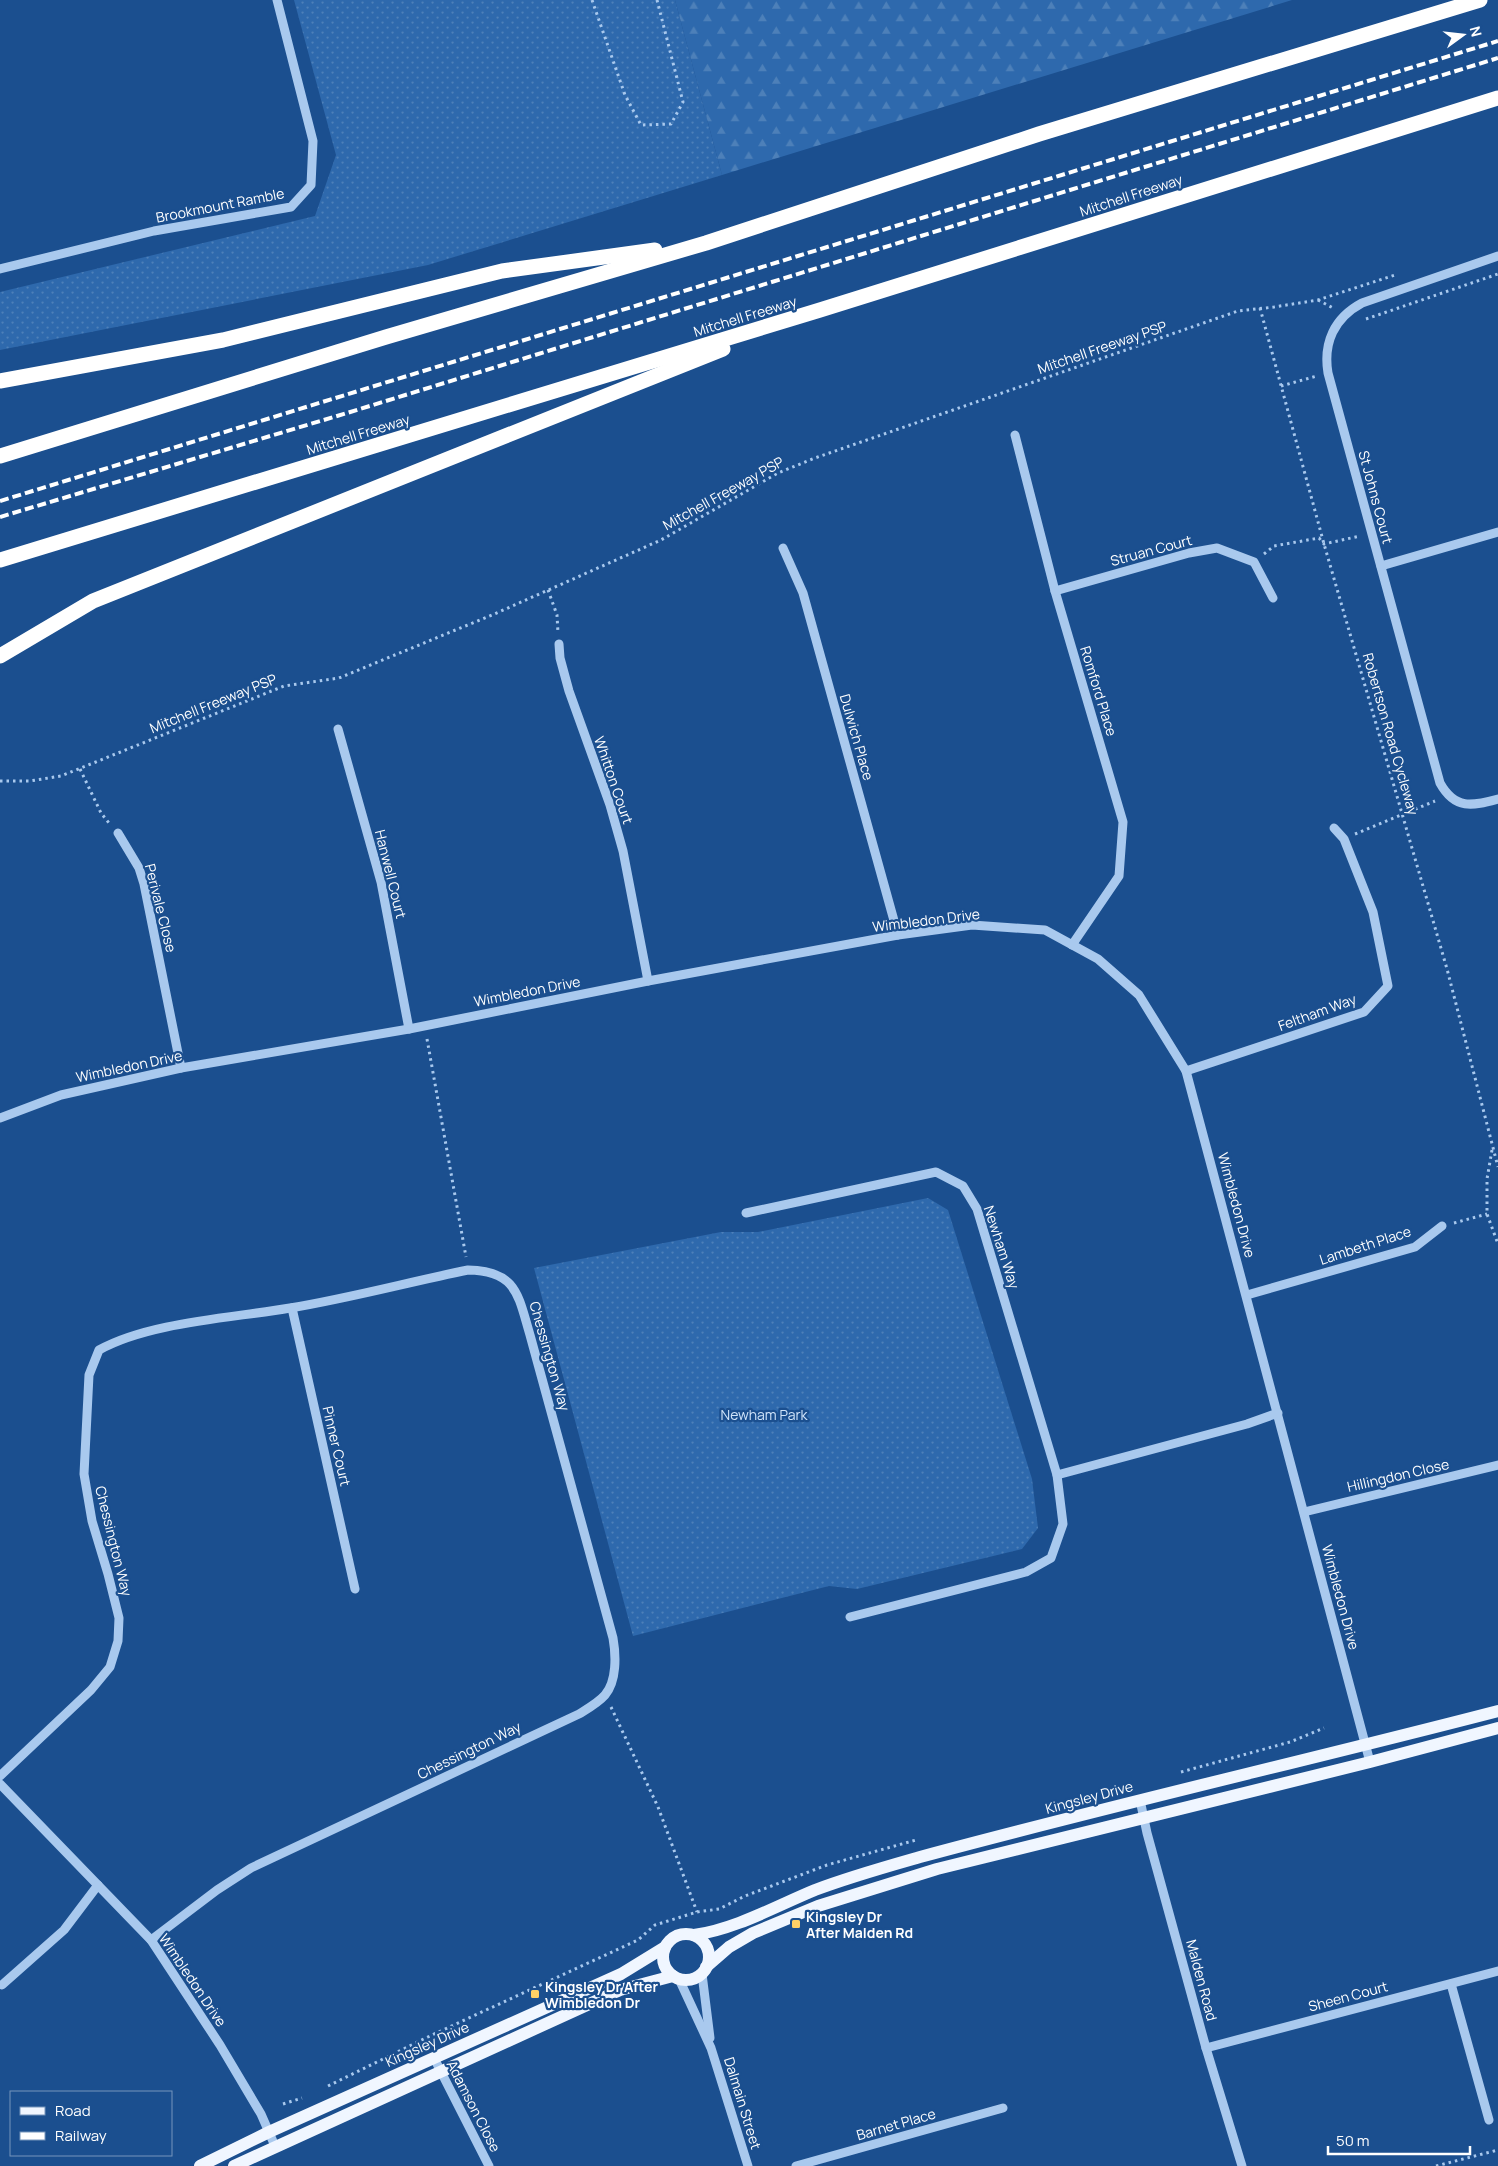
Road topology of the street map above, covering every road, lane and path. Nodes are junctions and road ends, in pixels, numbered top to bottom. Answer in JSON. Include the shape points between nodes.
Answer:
{"nodes":[{"id":1,"x":277,"y":0,"type":"edge"},
{"id":2,"x":592,"y":0,"type":"edge"},
{"id":3,"x":656,"y":0,"type":"edge"},
{"id":4,"x":1480,"y":0,"type":"edge"},
{"id":5,"x":1498,"y":98,"type":"edge"},
{"id":6,"x":706,"y":242,"type":"junction"},
{"id":7,"x":1498,"y":256,"type":"edge"},
{"id":8,"x":0,"y":269,"type":"edge"},
{"id":9,"x":1403,"y":272,"type":"dead end"},
{"id":10,"x":1498,"y":274,"type":"edge"},
{"id":11,"x":1260,"y":308,"type":"junction"},
{"id":12,"x":820,"y":310,"type":"junction"},
{"id":13,"x":1345,"y":314,"type":"junction"},
{"id":14,"x":1328,"y":373,"type":"junction"},
{"id":15,"x":0,"y":381,"type":"edge"},
{"id":16,"x":1281,"y":386,"type":"junction"},
{"id":17,"x":1015,"y":435,"type":"dead end"},
{"id":18,"x":0,"y":456,"type":"edge"},
{"id":19,"x":1498,"y":532,"type":"edge"},
{"id":20,"x":1372,"y":533,"type":"junction"},
{"id":21,"x":1324,"y":544,"type":"junction"},
{"id":22,"x":782,"y":548,"type":"dead end"},
{"id":23,"x":0,"y":560,"type":"edge"},
{"id":24,"x":1254,"y":562,"type":"junction"},
{"id":25,"x":1381,"y":566,"type":"junction"},
{"id":26,"x":548,"y":590,"type":"junction"},
{"id":27,"x":1055,"y":591,"type":"junction"},
{"id":28,"x":1273,"y":598,"type":"dead end"},
{"id":29,"x":559,"y":644,"type":"joint"},
{"id":30,"x":0,"y":656,"type":"edge"},
{"id":31,"x":338,"y":729,"type":"dead end"},
{"id":32,"x":80,"y":769,"type":"junction"},
{"id":33,"x":0,"y":780,"type":"edge"},
{"id":34,"x":1449,"y":796,"type":"junction"},
{"id":35,"x":1498,"y":799,"type":"edge"},
{"id":36,"x":1402,"y":813,"type":"junction"},
{"id":37,"x":1334,"y":828,"type":"dead end"},
{"id":38,"x":118,"y":833,"type":"joint"},
{"id":39,"x":1344,"y":839,"type":"junction"},
{"id":40,"x":898,"y":935,"type":"junction"},
{"id":41,"x":1072,"y":945,"type":"junction"},
{"id":42,"x":648,"y":981,"type":"junction"},
{"id":43,"x":425,"y":1026,"type":"junction"},
{"id":44,"x":409,"y":1029,"type":"junction"},
{"id":45,"x":181,"y":1068,"type":"junction"},
{"id":46,"x":1186,"y":1071,"type":"junction"},
{"id":47,"x":0,"y":1118,"type":"edge"},
{"id":48,"x":1493,"y":1147,"type":"junction"},
{"id":49,"x":1498,"y":1167,"type":"edge"},
{"id":50,"x":746,"y":1213,"type":"dead end"},
{"id":51,"x":1487,"y":1214,"type":"junction"},
{"id":52,"x":1442,"y":1226,"type":"joint"},
{"id":53,"x":1498,"y":1244,"type":"edge"},
{"id":54,"x":468,"y":1270,"type":"junction"},
{"id":55,"x":1247,"y":1295,"type":"junction"},
{"id":56,"x":292,"y":1308,"type":"junction"},
{"id":57,"x":1278,"y":1413,"type":"junction"},
{"id":58,"x":1498,"y":1466,"type":"edge"},
{"id":59,"x":1057,"y":1475,"type":"junction"},
{"id":60,"x":1304,"y":1512,"type":"junction"},
{"id":61,"x":355,"y":1589,"type":"dead end"},
{"id":62,"x":850,"y":1617,"type":"dead end"},
{"id":63,"x":606,"y":1695,"type":"junction"},
{"id":64,"x":1498,"y":1711,"type":"edge"},
{"id":65,"x":1498,"y":1728,"type":"edge"},
{"id":66,"x":1366,"y":1746,"type":"junction"},
{"id":67,"x":1370,"y":1762,"type":"junction"},
{"id":68,"x":0,"y":1776,"type":"edge"},
{"id":69,"x":0,"y":1784,"type":"edge"},
{"id":70,"x":1140,"y":1800,"type":"junction"},
{"id":71,"x":1144,"y":1817,"type":"junction"},
{"id":72,"x":98,"y":1885,"type":"junction"},
{"id":73,"x":694,"y":1935,"type":"junction"},
{"id":74,"x":151,"y":1940,"type":"junction"},
{"id":75,"x":665,"y":1947,"type":"junction"},
{"id":76,"x":704,"y":1970,"type":"junction"},
{"id":77,"x":1498,"y":1971,"type":"edge"},
{"id":78,"x":676,"y":1977,"type":"junction"},
{"id":79,"x":1451,"y":1984,"type":"junction"},
{"id":80,"x":2,"y":1985,"type":"dead end"},
{"id":81,"x":711,"y":2048,"type":"junction"},
{"id":82,"x":1206,"y":2048,"type":"junction"},
{"id":83,"x":434,"y":2058,"type":"junction"},
{"id":84,"x":441,"y":2071,"type":"junction"},
{"id":85,"x":325,"y":2088,"type":"dead end"},
{"id":86,"x":307,"y":2097,"type":"dead end"},
{"id":87,"x":283,"y":2104,"type":"dead end"},
{"id":88,"x":1003,"y":2108,"type":"dead end"},
{"id":89,"x":1489,"y":2120,"type":"dead end"},
{"id":90,"x":269,"y":2132,"type":"junction"},
{"id":91,"x":275,"y":2146,"type":"junction"},
{"id":92,"x":1498,"y":2150,"type":"edge"},
{"id":93,"x":200,"y":2166,"type":"edge"},
{"id":94,"x":234,"y":2166,"type":"edge"},
{"id":95,"x":490,"y":2166,"type":"edge"},
{"id":96,"x":748,"y":2166,"type":"edge"},
{"id":97,"x":796,"y":2166,"type":"edge"},
{"id":98,"x":1242,"y":2166,"type":"edge"},
{"id":99,"x":1436,"y":2166,"type":"edge"}],
"edges":[{"from":1,"to":8,"type":"street","name":"Brookmount Ramble","via":[[313,141],[311,184],[290,207],[154,231]]},
{"from":2,"to":3,"type":"path","via":[[625,95],[641,125],[670,124],[684,102]]},
{"from":4,"to":6,"type":"highway","via":[[1039,134]]},
{"from":5,"to":12,"type":"highway","name":"Mitchell Freeway"},
{"from":6,"to":15,"type":"highway","via":[[502,271],[223,340]]},
{"from":6,"to":18,"type":"highway"},
{"from":7,"to":13,"type":"street","name":"St Johns Court","via":[[1362,303]]},
{"from":9,"to":11,"type":"path","name":"Mitchell Freeway PSP","via":[[1318,300]]},
{"from":10,"to":13,"type":"path","via":[[1361,320]]},
{"from":11,"to":16,"type":"path","name":"Robertson Road Cycleway"},
{"from":11,"to":26,"type":"path","name":"Mitchell Freeway PSP","via":[[1238,311],[778,472],[661,540]]},
{"from":12,"to":23,"type":"highway","name":"Mitchell Freeway"},
{"from":12,"to":30,"type":"highway","via":[[94,601]]},
{"from":13,"to":14,"type":"street","name":"St Johns Court","via":[[1330,337],[1326,355]]},
{"from":14,"to":16,"type":"path"},
{"from":14,"to":20,"type":"street","name":"St Johns Court"},
{"from":16,"to":21,"type":"path","name":"Robertson Road Cycleway"},
{"from":17,"to":27,"type":"street","name":"Romford Place"},
{"from":19,"to":25,"type":"street"},
{"from":20,"to":21,"type":"path"},
{"from":20,"to":25,"type":"street","name":"St Johns Court"},
{"from":21,"to":24,"type":"path","via":[[1319,538],[1274,546]]},
{"from":21,"to":36,"type":"path","name":"Robertson Road Cycleway"},
{"from":22,"to":40,"type":"street","name":"Dulwich Place","via":[[803,593]]},
{"from":24,"to":27,"type":"street","name":"Struan Court","via":[[1217,548]]},
{"from":24,"to":28,"type":"street"},
{"from":25,"to":34,"type":"street","name":"St Johns Court","via":[[1440,783]]},
{"from":26,"to":29,"type":"path","via":[[557,615]]},
{"from":26,"to":32,"type":"path","name":"Mitchell Freeway PSP","via":[[340,678],[284,686]]},
{"from":27,"to":41,"type":"street","name":"Romford Place","via":[[1123,822],[1118,876]]},
{"from":29,"to":42,"type":"street","name":"Whitton Court","via":[[569,691],[621,843]]},
{"from":31,"to":44,"type":"street","name":"Hanwell Court","via":[[381,882]]},
{"from":32,"to":33,"type":"path","name":"Mitchell Freeway PSP","via":[[40,780]]},
{"from":32,"to":38,"type":"path","via":[[101,813]]},
{"from":34,"to":35,"type":"street","via":[[1470,805]]},
{"from":34,"to":36,"type":"path"},
{"from":36,"to":39,"type":"path"},
{"from":36,"to":48,"type":"path","name":"Robertson Road Cycleway"},
{"from":37,"to":39,"type":"street","name":"Feltham Way"},
{"from":38,"to":45,"type":"street","name":"Perivale Close","via":[[139,868],[144,884]]},
{"from":39,"to":46,"type":"street","name":"Feltham Way","via":[[1372,912],[1388,986],[1364,1012]]},
{"from":40,"to":41,"type":"street","name":"Wimbledon Drive","via":[[981,926],[1044,930]]},
{"from":40,"to":42,"type":"street","name":"Wimbledon Drive"},
{"from":41,"to":46,"type":"street","name":"Wimbledon Drive","via":[[1098,959],[1139,996]]},
{"from":42,"to":43,"type":"street","name":"Wimbledon Drive"},
{"from":43,"to":44,"type":"street","name":"Wimbledon Drive"},
{"from":43,"to":54,"type":"path"},
{"from":44,"to":45,"type":"street","name":"Wimbledon Drive"},
{"from":45,"to":47,"type":"street","name":"Wimbledon Drive","via":[[61,1095]]},
{"from":46,"to":55,"type":"street","name":"Wimbledon Drive"},
{"from":48,"to":49,"type":"path","name":"Robertson Road Cycleway"},
{"from":48,"to":51,"type":"path","via":[[1487,1179]]},
{"from":50,"to":59,"type":"street","name":"Newham Way","via":[[936,1172],[963,1186],[977,1209]]},
{"from":51,"to":52,"type":"path"},
{"from":51,"to":53,"type":"path"},
{"from":52,"to":55,"type":"street","name":"Lambeth Place","via":[[1414,1247]]},
{"from":54,"to":56,"type":"street","name":"Chessington Way"},
{"from":54,"to":63,"type":"street","name":"Chessington Way","via":[[498,1274],[512,1286],[519,1298],[613,1638],[616,1665]]},
{"from":55,"to":57,"type":"street","name":"Wimbledon Drive"},
{"from":56,"to":61,"type":"street","name":"Pinner Court"},
{"from":56,"to":68,"type":"street","name":"Chessington Way","via":[[177,1326],[129,1337],[98,1350],[89,1375],[84,1474],[92,1521],[119,1618],[118,1641],[110,1667],[92,1690]]},
{"from":57,"to":59,"type":"street"},
{"from":57,"to":60,"type":"street","name":"Wimbledon Drive"},
{"from":58,"to":60,"type":"street","name":"Hillingdon Close"},
{"from":59,"to":62,"type":"street","name":"Newham Way","via":[[1063,1524],[1051,1558],[1026,1572]]},
{"from":60,"to":66,"type":"street","name":"Wimbledon Drive"},
{"from":63,"to":74,"type":"street","name":"Chessington Way","via":[[579,1714],[251,1868]]},
{"from":63,"to":85,"type":"path","via":[[658,1807],[697,1912],[655,1925],[638,1940]]},
{"from":64,"to":66,"type":"main road","name":"Kingsley Drive"},
{"from":65,"to":67,"type":"main road"},
{"from":66,"to":67,"type":"street","name":"Wimbledon Drive"},
{"from":66,"to":70,"type":"main road","name":"Kingsley Drive"},
{"from":67,"to":71,"type":"main road"},
{"from":69,"to":72,"type":"street","name":"Wimbledon Drive"},
{"from":70,"to":71,"type":"street","name":"Malden Road"},
{"from":70,"to":73,"type":"main road","name":"Kingsley Drive","via":[[917,1858],[818,1889],[714,1932]]},
{"from":71,"to":76,"type":"main road","via":[[937,1869],[818,1906],[753,1933],[729,1947]]},
{"from":71,"to":82,"type":"street","name":"Malden Road"},
{"from":72,"to":74,"type":"street","name":"Wimbledon Drive"},
{"from":72,"to":80,"type":"street","via":[[64,1930]]},
{"from":73,"to":75,"type":"main road","via":[[674,1937]]},
{"from":73,"to":76,"type":"main road","via":[[709,1952]]},
{"from":74,"to":90,"type":"street","name":"Wimbledon Drive","via":[[220,2045]]},
{"from":75,"to":78,"type":"main road","via":[[665,1966]]},
{"from":75,"to":83,"type":"main road","name":"Kingsley Drive","via":[[621,1974]]},
{"from":76,"to":78,"type":"main road","via":[[691,1979]]},
{"from":76,"to":81,"type":"street","name":"Dalmain Street"},
{"from":77,"to":79,"type":"street","name":"Sheen Court"},
{"from":78,"to":81,"type":"street","name":"Dalmain Street"},
{"from":78,"to":84,"type":"main road","via":[[628,1987]]},
{"from":79,"to":82,"type":"street","name":"Sheen Court"},
{"from":79,"to":89,"type":"street"},
{"from":81,"to":96,"type":"street","name":"Dalmain Street"},
{"from":82,"to":98,"type":"street","name":"Malden Road"},
{"from":83,"to":84,"type":"street","name":"Adamson Close"},
{"from":83,"to":90,"type":"main road","name":"Kingsley Drive"},
{"from":84,"to":91,"type":"main road"},
{"from":84,"to":95,"type":"street","name":"Adamson Close"},
{"from":86,"to":87,"type":"path"},
{"from":88,"to":97,"type":"street","name":"Barnet Place"},
{"from":90,"to":91,"type":"street","name":"Wimbledon Drive"},
{"from":90,"to":93,"type":"main road","name":"Kingsley Drive"},
{"from":91,"to":94,"type":"main road"},
{"from":92,"to":99,"type":"path"}]}
